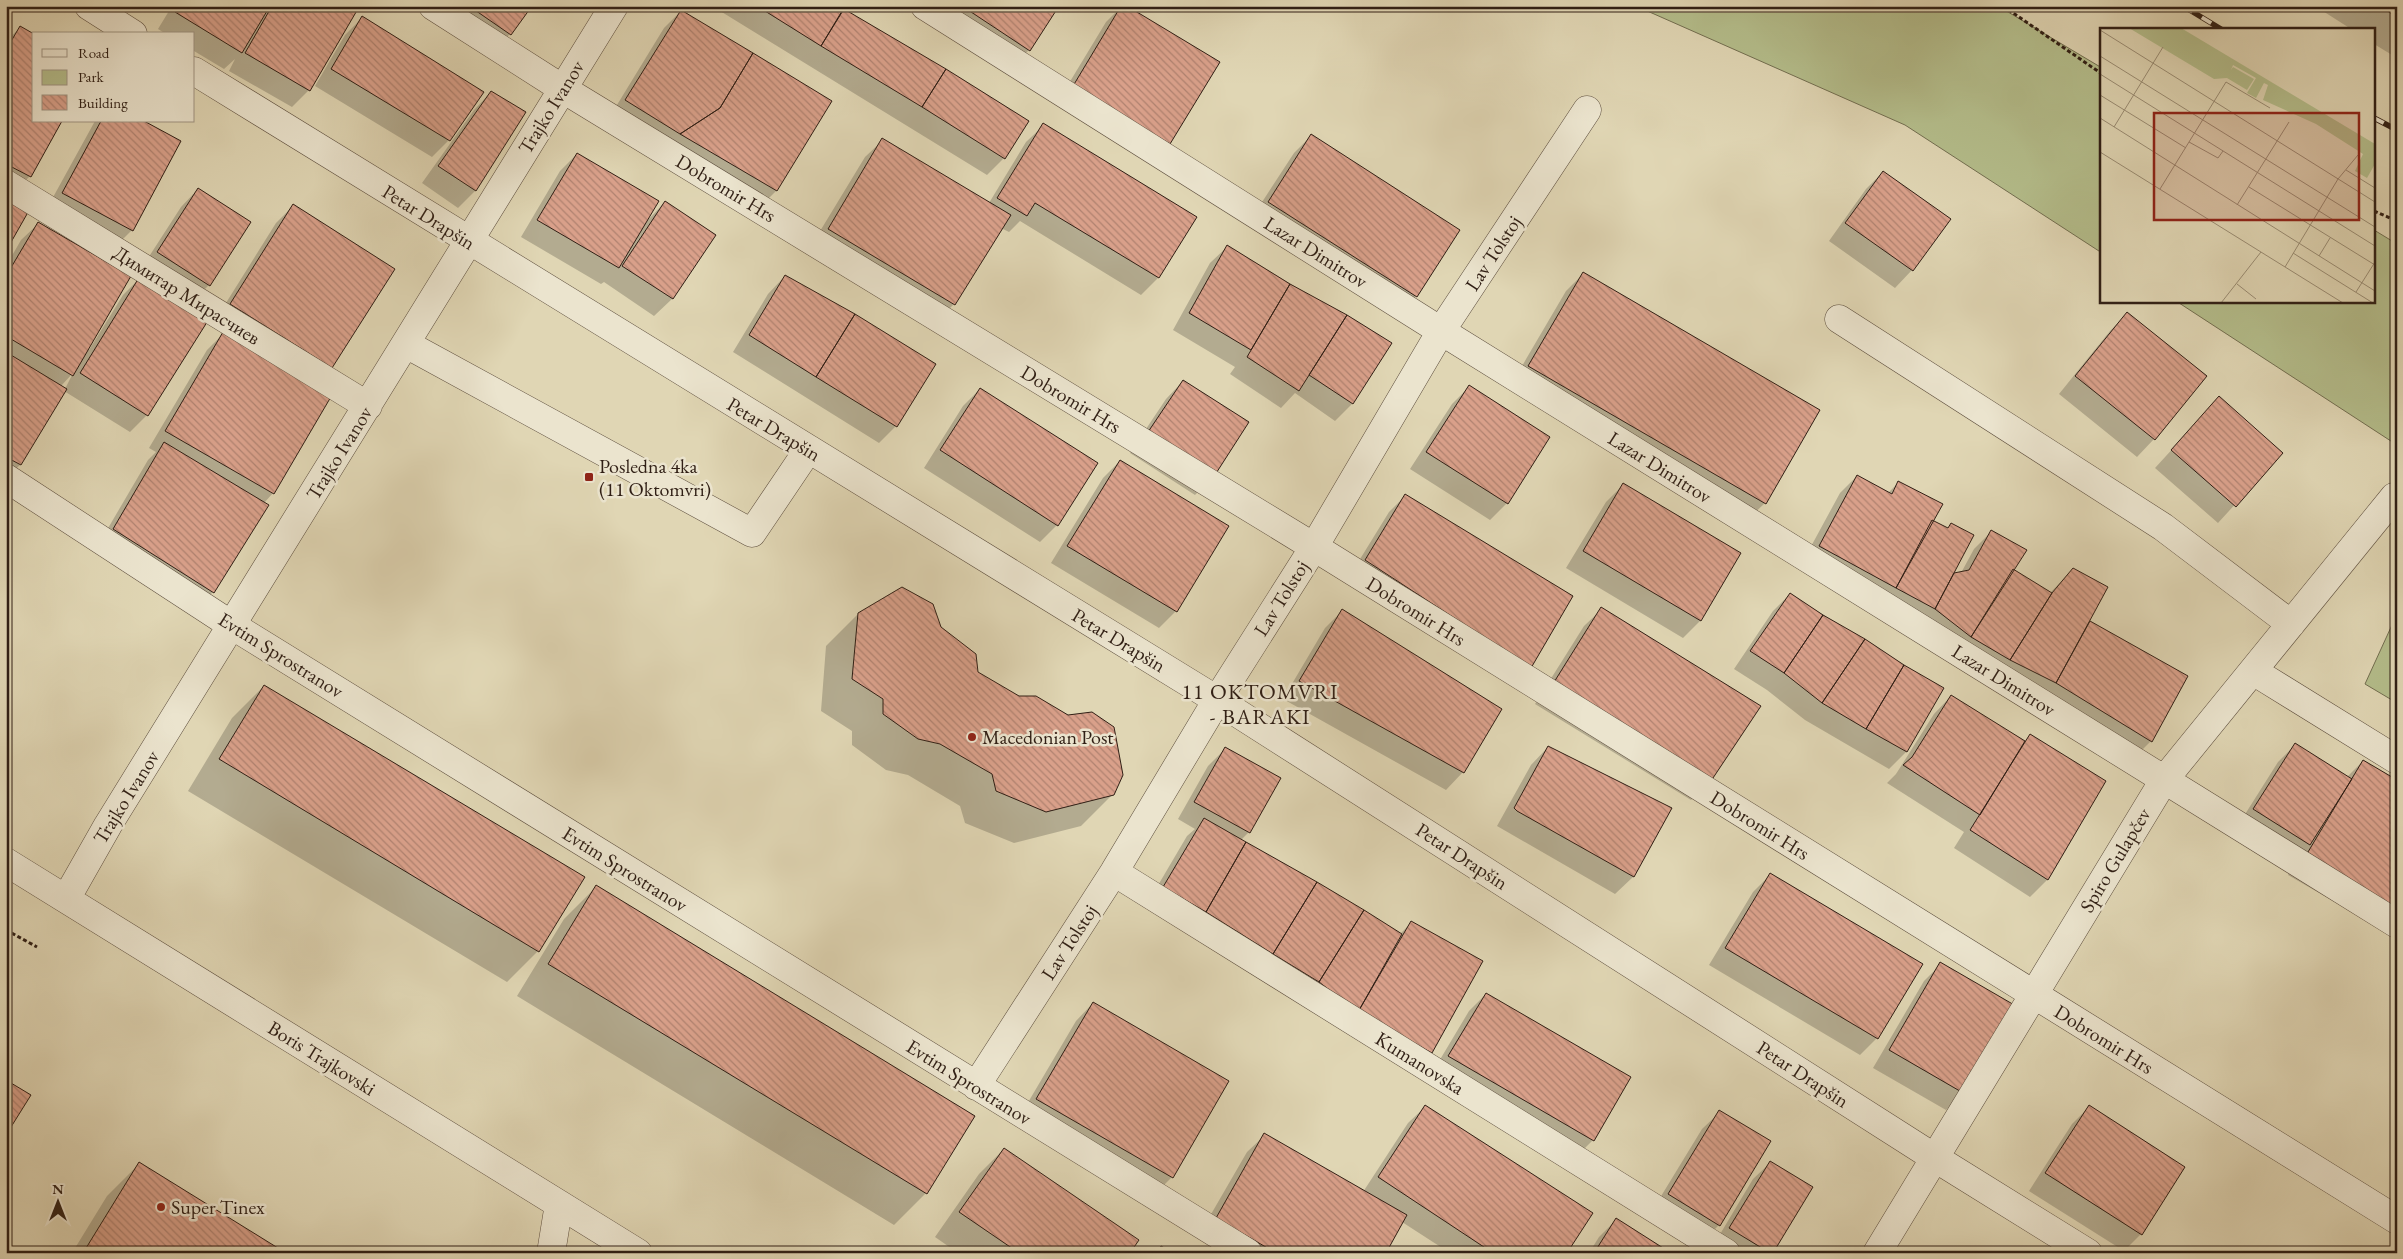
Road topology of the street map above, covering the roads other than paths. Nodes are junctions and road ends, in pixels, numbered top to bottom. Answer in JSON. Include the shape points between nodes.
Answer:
{"nodes":[{"id":1,"x":89,"y":6,"type":"edge"},
{"id":2,"x":433,"y":6,"type":"edge"},
{"id":3,"x":614,"y":6,"type":"edge"},
{"id":4,"x":925,"y":6,"type":"edge"},
{"id":5,"x":130,"y":32,"type":"edge"},
{"id":6,"x":195,"y":72,"type":"edge"},
{"id":7,"x":563,"y":89,"type":"junction"},
{"id":8,"x":1587,"y":110,"type":"dead end"},
{"id":9,"x":6,"y":184,"type":"edge"},
{"id":10,"x":469,"y":242,"type":"junction"},
{"id":11,"x":1838,"y":320,"type":"dead end"},
{"id":12,"x":1442,"y":331,"type":"junction"},
{"id":13,"x":406,"y":344,"type":"junction"},
{"id":14,"x":368,"y":406,"type":"junction"},
{"id":15,"x":808,"y":450,"type":"junction"},
{"id":16,"x":6,"y":478,"type":"edge"},
{"id":17,"x":2394,"y":497,"type":"dead end"},
{"id":18,"x":1314,"y":547,"type":"junction"},
{"id":19,"x":2291,"y":624,"type":"junction"},
{"id":20,"x":232,"y":626,"type":"junction"},
{"id":21,"x":2253,"y":671,"type":"junction"},
{"id":22,"x":1217,"y":700,"type":"junction"},
{"id":23,"x":2397,"y":760,"type":"edge"},
{"id":24,"x":2164,"y":780,"type":"junction"},
{"id":25,"x":6,"y":862,"type":"edge"},
{"id":26,"x":1114,"y":872,"type":"junction"},
{"id":27,"x":66,"y":899,"type":"junction"},
{"id":28,"x":2397,"y":924,"type":"edge"},
{"id":29,"x":2033,"y":995,"type":"junction"},
{"id":30,"x":976,"y":1086,"type":"junction"},
{"id":31,"x":1934,"y":1158,"type":"junction"},
{"id":32,"x":559,"y":1204,"type":"junction"},
{"id":33,"x":2397,"y":1220,"type":"edge"},
{"id":34,"x":551,"y":1253,"type":"edge"},
{"id":35,"x":638,"y":1253,"type":"edge"},
{"id":36,"x":1248,"y":1253,"type":"edge"},
{"id":37,"x":1726,"y":1253,"type":"edge"},
{"id":38,"x":1877,"y":1253,"type":"edge"},
{"id":39,"x":2088,"y":1253,"type":"edge"}],
"edges":[{"from":1,"to":5,"type":"street"},
{"from":2,"to":7,"type":"street","name":"Dobromir Hrs"},
{"from":3,"to":7,"type":"street","name":"Trajko Ivanov"},
{"from":4,"to":12,"type":"street","name":"Lazar Dimitrov"},
{"from":6,"to":10,"type":"street","name":"Petar Drapšin"},
{"from":7,"to":10,"type":"street","name":"Trajko Ivanov"},
{"from":7,"to":18,"type":"street","name":"Dobromir Hrs"},
{"from":8,"to":12,"type":"street","name":"Lav Tolstoj"},
{"from":9,"to":14,"type":"street","name":"Димитар Мирасчиев"},
{"from":10,"to":13,"type":"street","name":"Trajko Ivanov"},
{"from":10,"to":15,"type":"street","name":"Petar Drapšin"},
{"from":11,"to":19,"type":"street","via":[[2163,527]]},
{"from":12,"to":18,"type":"street","name":"Lav Tolstoj"},
{"from":12,"to":24,"type":"street","name":"Lazar Dimitrov"},
{"from":13,"to":14,"type":"street","name":"Trajko Ivanov"},
{"from":13,"to":15,"type":"street","via":[[752,533]]},
{"from":14,"to":20,"type":"street","name":"Trajko Ivanov"},
{"from":15,"to":22,"type":"street","name":"Petar Drapšin"},
{"from":16,"to":20,"type":"street","name":"Evtim Sprostranov"},
{"from":17,"to":19,"type":"street","name":"Spiro Gulapčev"},
{"from":18,"to":22,"type":"street","name":"Lav Tolstoj"},
{"from":18,"to":29,"type":"street","name":"Dobromir Hrs"},
{"from":19,"to":21,"type":"street","name":"Spiro Gulapčev"},
{"from":20,"to":27,"type":"street","name":"Trajko Ivanov","via":[[108,825]]},
{"from":20,"to":30,"type":"street","name":"Evtim Sprostranov"},
{"from":21,"to":23,"type":"street"},
{"from":21,"to":24,"type":"street","name":"Spiro Gulapčev"},
{"from":22,"to":26,"type":"street","name":"Lav Tolstoj"},
{"from":22,"to":31,"type":"street","name":"Petar Drapšin"},
{"from":24,"to":28,"type":"street","name":"Lazar Dimitrov"},
{"from":24,"to":29,"type":"street","name":"Spiro Gulapčev"},
{"from":25,"to":27,"type":"street","name":"Boris Trajkovski"},
{"from":26,"to":30,"type":"street","name":"Lav Tolstoj"},
{"from":26,"to":37,"type":"street","name":"Kumanovska"},
{"from":27,"to":32,"type":"street","name":"Boris Trajkovski"},
{"from":29,"to":31,"type":"street","name":"Spiro Gulapčev"},
{"from":29,"to":33,"type":"street","name":"Dobromir Hrs"},
{"from":30,"to":36,"type":"street","name":"Evtim Sprostranov"},
{"from":31,"to":38,"type":"street","name":"Spiro Gulapčev"},
{"from":31,"to":39,"type":"street","name":"Petar Drapšin"},
{"from":32,"to":34,"type":"street"},
{"from":32,"to":35,"type":"street","name":"Boris Trajkovski"}]}
